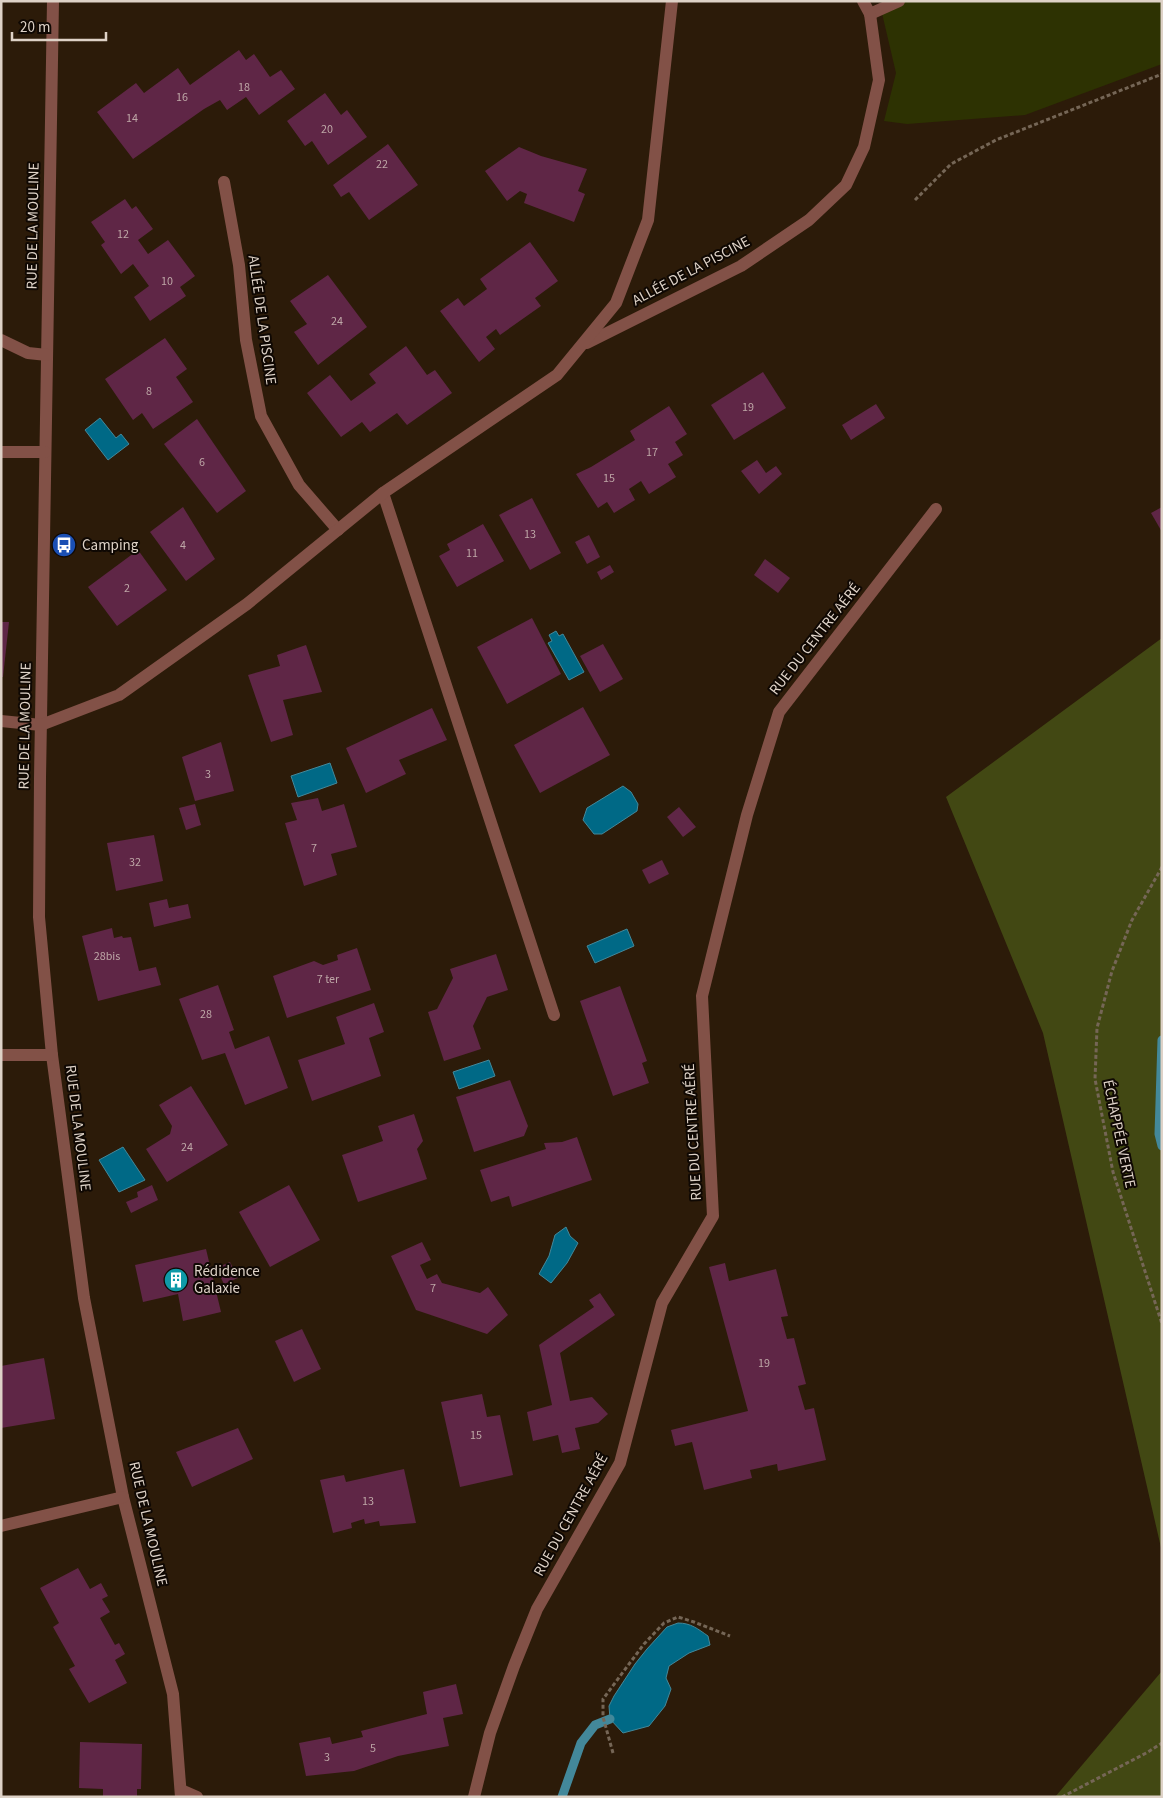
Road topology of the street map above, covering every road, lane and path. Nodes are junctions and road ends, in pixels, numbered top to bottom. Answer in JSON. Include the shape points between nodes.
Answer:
{"nodes":[{"id":1,"x":53,"y":1,"type":"edge"},
{"id":2,"x":672,"y":1,"type":"edge"},
{"id":3,"x":863,"y":1,"type":"edge"},
{"id":4,"x":899,"y":1,"type":"edge"},
{"id":5,"x":870,"y":14,"type":"junction"},
{"id":6,"x":1162,"y":74,"type":"edge"},
{"id":7,"x":224,"y":182,"type":"dead end"},
{"id":8,"x":915,"y":200,"type":"dead end"},
{"id":9,"x":1,"y":340,"type":"edge"},
{"id":10,"x":582,"y":345,"type":"junction"},
{"id":11,"x":47,"y":355,"type":"junction"},
{"id":12,"x":1,"y":452,"type":"edge"},
{"id":13,"x":45,"y":452,"type":"junction"},
{"id":14,"x":383,"y":493,"type":"junction"},
{"id":15,"x":936,"y":508,"type":"dead end"},
{"id":16,"x":338,"y":530,"type":"junction"},
{"id":17,"x":1,"y":721,"type":"edge"},
{"id":18,"x":41,"y":725,"type":"junction"},
{"id":19,"x":1162,"y":867,"type":"edge"},
{"id":20,"x":554,"y":1015,"type":"dead end"},
{"id":21,"x":1,"y":1055,"type":"edge"},
{"id":22,"x":52,"y":1055,"type":"junction"},
{"id":23,"x":1162,"y":1324,"type":"edge"},
{"id":24,"x":123,"y":1497,"type":"junction"},
{"id":25,"x":1,"y":1526,"type":"edge"},
{"id":26,"x":730,"y":1636,"type":"dead end"},
{"id":27,"x":1162,"y":1743,"type":"edge"},
{"id":28,"x":613,"y":1753,"type":"dead end"},
{"id":29,"x":181,"y":1793,"type":"edge"},
{"id":30,"x":197,"y":1797,"type":"edge"},
{"id":31,"x":474,"y":1797,"type":"edge"},
{"id":32,"x":1062,"y":1797,"type":"edge"}],
"edges":[{"from":1,"to":11,"type":"street","name":"RUE DE LA MOULINE"},
{"from":2,"to":10,"type":"street","name":"ALLÉE DE LA PISCINE","via":[[648,220],[616,303]]},
{"from":3,"to":5,"type":"street","name":"ALLÉE DE LA PISCINE"},
{"from":4,"to":5,"type":"street"},
{"from":5,"to":10,"type":"street","name":"ALLÉE DE LA PISCINE","via":[[879,80],[864,147],[846,185],[809,220],[741,266]]},
{"from":6,"to":8,"type":"path","via":[[996,140],[951,164]]},
{"from":7,"to":16,"type":"street","name":"ALLÉE DE LA PISCINE","via":[[239,265],[246,340],[261,416],[299,485]]},
{"from":9,"to":11,"type":"street","via":[[28,354]]},
{"from":10,"to":14,"type":"street","name":"ALLÉE DE LA PISCINE","via":[[558,375]]},
{"from":11,"to":13,"type":"street","name":"RUE DE LA MOULINE"},
{"from":12,"to":13,"type":"street"},
{"from":13,"to":18,"type":"street","name":"RUE DE LA MOULINE"},
{"from":14,"to":16,"type":"street","name":"ALLÉE DE LA PISCINE"},
{"from":14,"to":20,"type":"street"},
{"from":15,"to":31,"type":"street","name":"RUE DU CENTRE AÉRÉ","via":[[779,712],[747,815],[702,996],[713,1216],[662,1303],[620,1464],[537,1609],[490,1733]]},
{"from":16,"to":18,"type":"street","name":"ALLÉE DE LA PISCINE","via":[[247,604],[119,695]]},
{"from":17,"to":18,"type":"street"},
{"from":18,"to":22,"type":"street","name":"RUE DE LA MOULINE","via":[[39,917]]},
{"from":19,"to":23,"type":"path","name":"ÉCHAPPÉE VERTE","via":[[1132,920],[1112,971],[1097,1028],[1095,1079],[1113,1172]]},
{"from":21,"to":22,"type":"street"},
{"from":22,"to":24,"type":"street","name":"RUE DE LA MOULINE","via":[[84,1298]]},
{"from":24,"to":25,"type":"street"},
{"from":24,"to":29,"type":"street","name":"RUE DE LA MOULINE","via":[[173,1694]]},
{"from":26,"to":28,"type":"path","via":[[678,1617],[664,1623],[603,1699],[603,1717]]},
{"from":27,"to":32,"type":"path"},
{"from":29,"to":30,"type":"street"}]}
